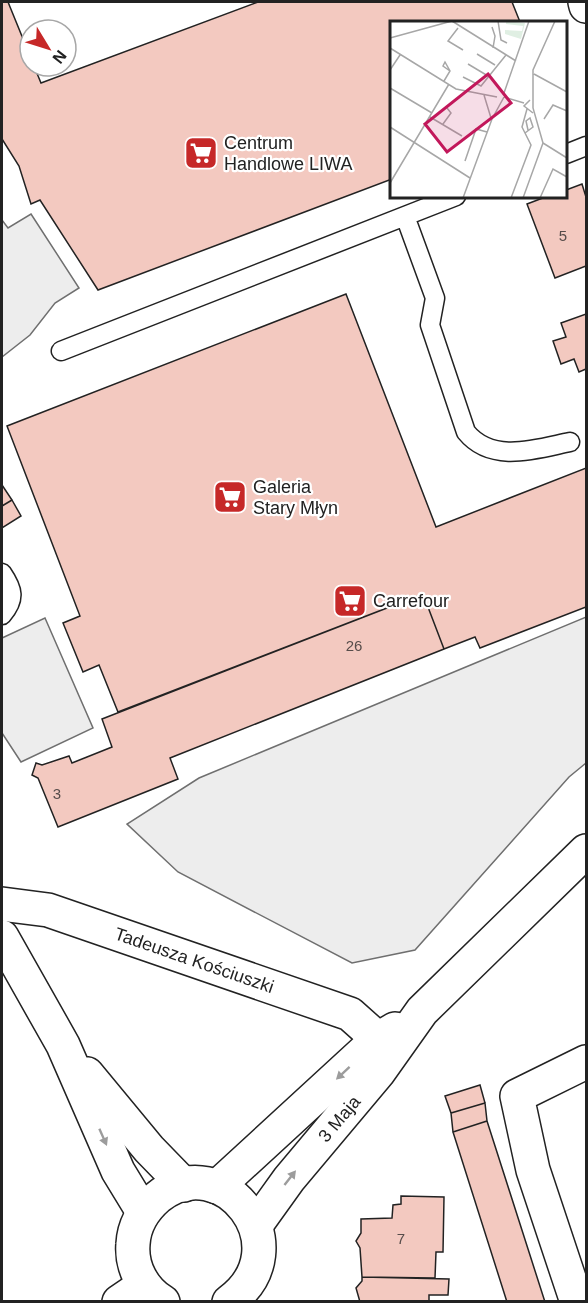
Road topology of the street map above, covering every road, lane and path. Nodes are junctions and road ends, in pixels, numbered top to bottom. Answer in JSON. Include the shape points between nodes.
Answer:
{"nodes":[{"id":1,"x":585,"y":2,"type":"edge"},
{"id":2,"x":586,"y":6,"type":"edge"},
{"id":3,"x":586,"y":146,"type":"edge"},
{"id":4,"x":567,"y":154,"type":"edge"},
{"id":5,"x":451,"y":198,"type":"edge"},
{"id":6,"x":405,"y":216,"type":"junction"},
{"id":7,"x":61,"y":351,"type":"dead end"},
{"id":8,"x":570,"y":442,"type":"dead end"},
{"id":9,"x":2,"y":573,"type":"edge"},
{"id":10,"x":2,"y":615,"type":"edge"},
{"id":11,"x":586,"y":851,"type":"edge"},
{"id":12,"x":2,"y":904,"type":"edge"},
{"id":13,"x":2,"y":936,"type":"edge"},
{"id":14,"x":422,"y":1011,"type":"junction"},
{"id":15,"x":378,"y":1039,"type":"junction"},
{"id":16,"x":63,"y":1045,"type":"junction"},
{"id":17,"x":586,"y":1062,"type":"edge"},
{"id":18,"x":184,"y":1185,"type":"junction"},
{"id":19,"x":217,"y":1188,"type":"junction"},
{"id":20,"x":144,"y":1212,"type":"junction"},
{"id":21,"x":256,"y":1225,"type":"junction"},
{"id":22,"x":577,"y":1282,"type":"edge"},
{"id":23,"x":142,"y":1296,"type":"edge"},
{"id":24,"x":238,"y":1299,"type":"edge"}],
"edges":[{"from":1,"to":2,"type":"street"},
{"from":3,"to":4,"type":"lane"},
{"from":5,"to":6,"type":"lane"},
{"from":6,"to":7,"type":"lane"},
{"from":6,"to":8,"type":"lane","via":[[435,298],[430,325],[466,432],[479,444],[500,451],[522,452]]},
{"from":9,"to":10,"type":"lane","via":[[13,591]]},
{"from":11,"to":14,"type":"street","name":"3 Maja"},
{"from":12,"to":15,"type":"street","name":"Tadeusza Kościuszki","via":[[48,910],[350,1014]]},
{"from":13,"to":16,"type":"street"},
{"from":14,"to":15,"type":"street","name":"3 Maja"},
{"from":21,"to":14,"type":"street","name":"3 Maja","one_way":true,"via":[[289,1179],[378,1073]]},
{"from":15,"to":19,"type":"street","name":"3 Maja","one_way":true},
{"from":16,"to":18,"type":"street"},
{"from":16,"to":20,"type":"street","one_way":true,"via":[[118,1171]]},
{"from":17,"to":22,"type":"street","via":[[517,1096],[533,1170]]},
{"from":18,"to":19,"type":"street"},
{"from":18,"to":20,"type":"street","via":[[161,1195]]},
{"from":19,"to":21,"type":"street","via":[[247,1209]]},
{"from":20,"to":23,"type":"street","via":[[137,1223],[133,1249]]},
{"from":21,"to":24,"type":"street","via":[[258,1261],[252,1279]]}]}
